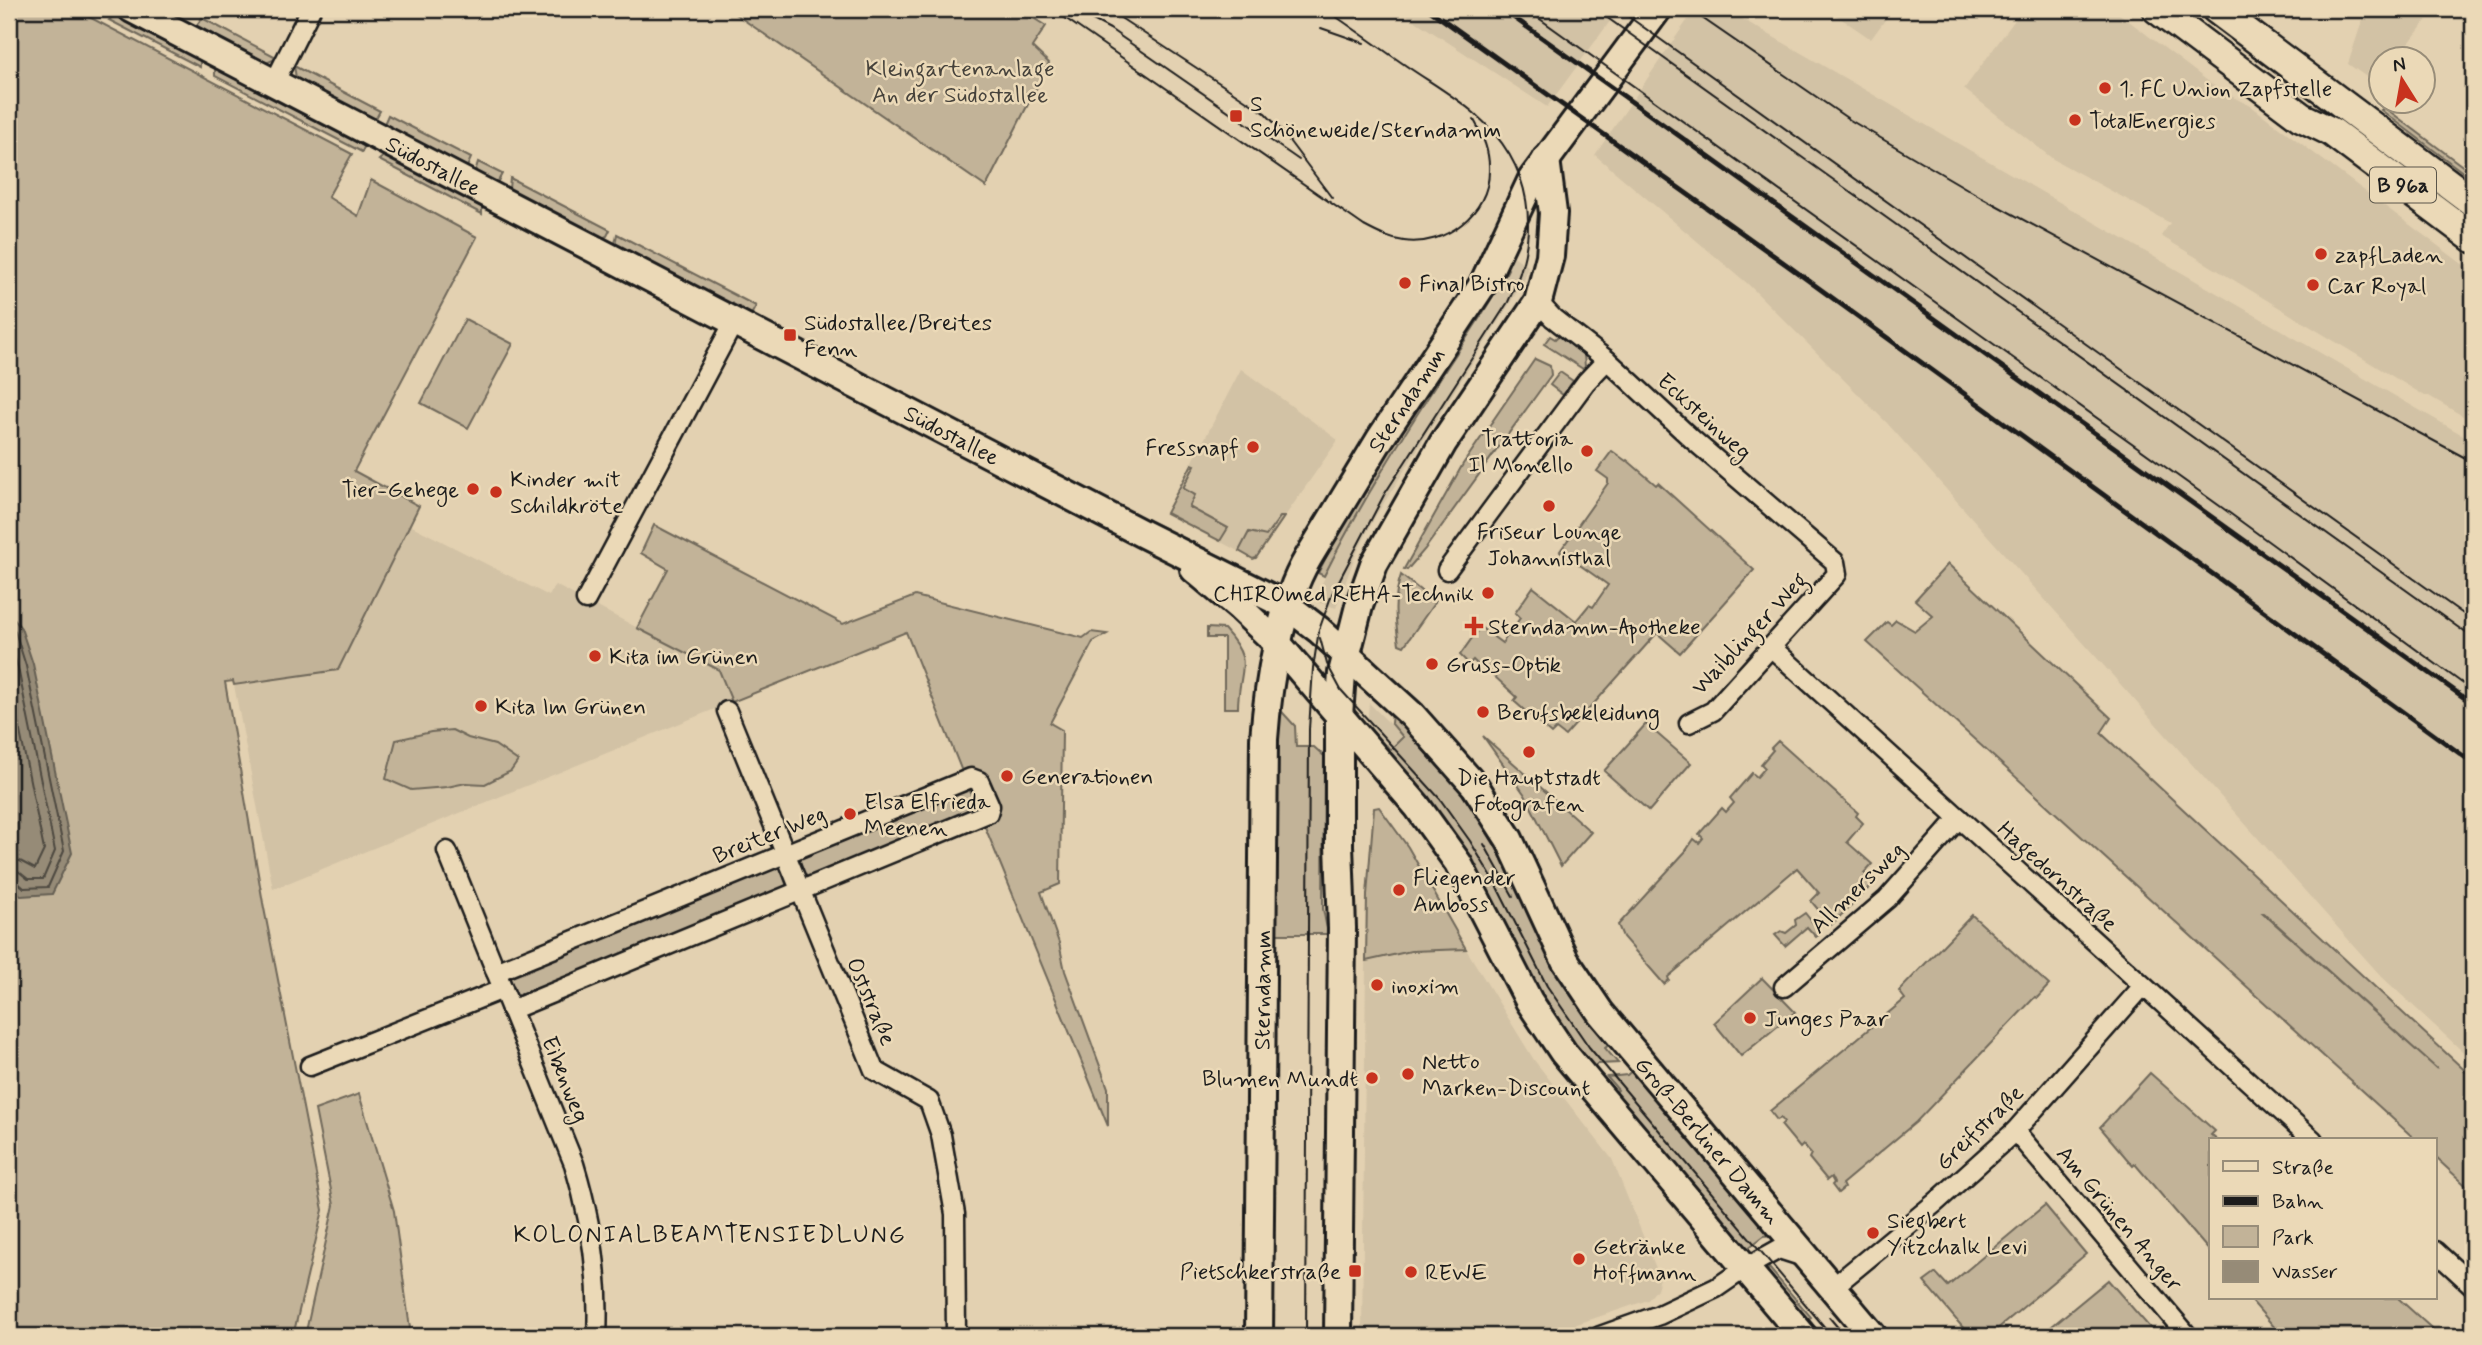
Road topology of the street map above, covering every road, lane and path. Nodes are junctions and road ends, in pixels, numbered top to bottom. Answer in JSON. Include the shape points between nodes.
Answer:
{"nodes":[{"id":1,"x":132,"y":9,"type":"edge"},
{"id":2,"x":312,"y":9,"type":"edge"},
{"id":3,"x":1658,"y":9,"type":"edge"},
{"id":4,"x":2157,"y":9,"type":"edge"},
{"id":5,"x":2216,"y":9,"type":"edge"},
{"id":6,"x":274,"y":83,"type":"junction"},
{"id":7,"x":1546,"y":159,"type":"junction"},
{"id":8,"x":2473,"y":202,"type":"edge"},
{"id":9,"x":2473,"y":238,"type":"edge"},
{"id":10,"x":1550,"y":314,"type":"junction"},
{"id":11,"x":734,"y":322,"type":"junction"},
{"id":12,"x":1607,"y":360,"type":"junction"},
{"id":13,"x":1169,"y":548,"type":"junction"},
{"id":14,"x":1837,"y":569,"type":"joint"},
{"id":15,"x":1447,"y":570,"type":"dead end"},
{"id":16,"x":586,"y":600,"type":"dead end"},
{"id":17,"x":1289,"y":607,"type":"junction"},
{"id":18,"x":1278,"y":645,"type":"junction"},
{"id":19,"x":1770,"y":647,"type":"junction"},
{"id":20,"x":1346,"y":654,"type":"junction"},
{"id":21,"x":727,"y":711,"type":"dead end"},
{"id":22,"x":1339,"y":716,"type":"junction"},
{"id":23,"x":1689,"y":723,"type":"dead end"},
{"id":24,"x":1959,"y":818,"type":"junction"},
{"id":25,"x":447,"y":851,"type":"dead end"},
{"id":26,"x":784,"y":854,"type":"junction"},
{"id":27,"x":799,"y":891,"type":"junction"},
{"id":28,"x":496,"y":972,"type":"junction"},
{"id":29,"x":2143,"y":986,"type":"junction"},
{"id":30,"x":1784,"y":987,"type":"dead end"},
{"id":31,"x":503,"y":989,"type":"junction"},
{"id":32,"x":511,"y":1010,"type":"junction"},
{"id":33,"x":310,"y":1066,"type":"dead end"},
{"id":34,"x":2015,"y":1131,"type":"junction"},
{"id":35,"x":2311,"y":1138,"type":"edge"},
{"id":36,"x":2436,"y":1252,"type":"edge"},
{"id":37,"x":1807,"y":1258,"type":"junction"},
{"id":38,"x":1745,"y":1268,"type":"junction"},
{"id":39,"x":2473,"y":1286,"type":"edge"},
{"id":40,"x":1832,"y":1288,"type":"junction"},
{"id":41,"x":597,"y":1336,"type":"edge"},
{"id":42,"x":956,"y":1336,"type":"edge"},
{"id":43,"x":1259,"y":1336,"type":"edge"},
{"id":44,"x":1338,"y":1336,"type":"edge"},
{"id":45,"x":1600,"y":1336,"type":"edge"},
{"id":46,"x":1803,"y":1336,"type":"edge"},
{"id":47,"x":1873,"y":1336,"type":"edge"},
{"id":48,"x":2188,"y":1336,"type":"edge"}],
"edges":[{"from":1,"to":6,"type":"main road","name":"Südostallee"},
{"from":2,"to":6,"type":"street"},
{"from":3,"to":7,"type":"main road","name":"Sterndamm"},
{"from":4,"to":9,"type":"main road","number":"B 96a"},
{"from":5,"to":8,"type":"main road","number":"B 96a"},
{"from":6,"to":11,"type":"main road","name":"Südostallee"},
{"from":7,"to":10,"type":"main road","via":[[1553,213]]},
{"from":7,"to":17,"type":"main road","name":"Sterndamm","via":[[1525,192],[1483,284],[1380,439],[1300,571]]},
{"from":10,"to":12,"type":"street","name":"Ecksteinweg"},
{"from":10,"to":20,"type":"main road","via":[[1443,443],[1374,564]]},
{"from":11,"to":13,"type":"main road","name":"Südostallee"},
{"from":11,"to":16,"type":"street"},
{"from":12,"to":14,"type":"street","name":"Ecksteinweg","via":[[1835,562]]},
{"from":12,"to":15,"type":"street"},
{"from":13,"to":17,"type":"main road","name":"Südostallee"},
{"from":13,"to":18,"type":"main road","name":"Südostallee"},
{"from":14,"to":19,"type":"street","name":"Waiblinger Weg"},
{"from":17,"to":18,"type":"main road","name":"Sterndamm"},
{"from":17,"to":20,"type":"main road","name":"Südostallee"},
{"from":18,"to":22,"type":"main road"},
{"from":18,"to":43,"type":"main road","name":"Sterndamm","via":[[1267,695],[1264,739]]},
{"from":19,"to":23,"type":"street","name":"Waiblinger Weg","via":[[1713,711]]},
{"from":19,"to":24,"type":"street","name":"Hagedornstraße"},
{"from":20,"to":22,"type":"main road"},
{"from":20,"to":37,"type":"main road","name":"Groß-Berliner Damm","via":[[1412,715],[1475,786],[1508,839],[1565,960],[1600,1012]]},
{"from":21,"to":26,"type":"street","name":"Oststraße"},
{"from":22,"to":38,"type":"main road","via":[[1417,806],[1458,863],[1529,1001],[1563,1052]]},
{"from":22,"to":44,"type":"main road"},
{"from":24,"to":29,"type":"street","name":"Hagedornstraße"},
{"from":24,"to":30,"type":"street","name":"Allmersweg","via":[[1887,899]]},
{"from":25,"to":28,"type":"street","name":"Eibenweg"},
{"from":26,"to":27,"type":"street","name":"Oststraße"},
{"from":26,"to":27,"type":"street","name":"Breiter Weg","via":[[971,778],[979,780],[990,806],[988,813]]},
{"from":26,"to":28,"type":"street","name":"Breiter Weg"},
{"from":27,"to":32,"type":"street","name":"Breiter Weg"},
{"from":27,"to":42,"type":"street","name":"Oststraße","via":[[874,1070],[929,1101],[941,1135],[955,1214]]},
{"from":28,"to":31,"type":"street","name":"Eibenweg"},
{"from":29,"to":34,"type":"street","name":"Greifstraße"},
{"from":29,"to":35,"type":"street","name":"Hagedornstraße"},
{"from":31,"to":32,"type":"street","name":"Eibenweg"},
{"from":31,"to":33,"type":"street"},
{"from":32,"to":41,"type":"street","name":"Eibenweg","via":[[587,1206],[597,1283]]},
{"from":34,"to":40,"type":"street","name":"Greifstraße"},
{"from":34,"to":48,"type":"street","name":"Am Grünen Anger"},
{"from":36,"to":39,"type":"street"},
{"from":37,"to":38,"type":"street","via":[[1779,1249]]},
{"from":37,"to":40,"type":"main road","name":"Groß-Berliner Damm"},
{"from":38,"to":45,"type":"street","via":[[1694,1299]]},
{"from":38,"to":46,"type":"main road"},
{"from":40,"to":47,"type":"main road","name":"Groß-Berliner Damm"}]}
